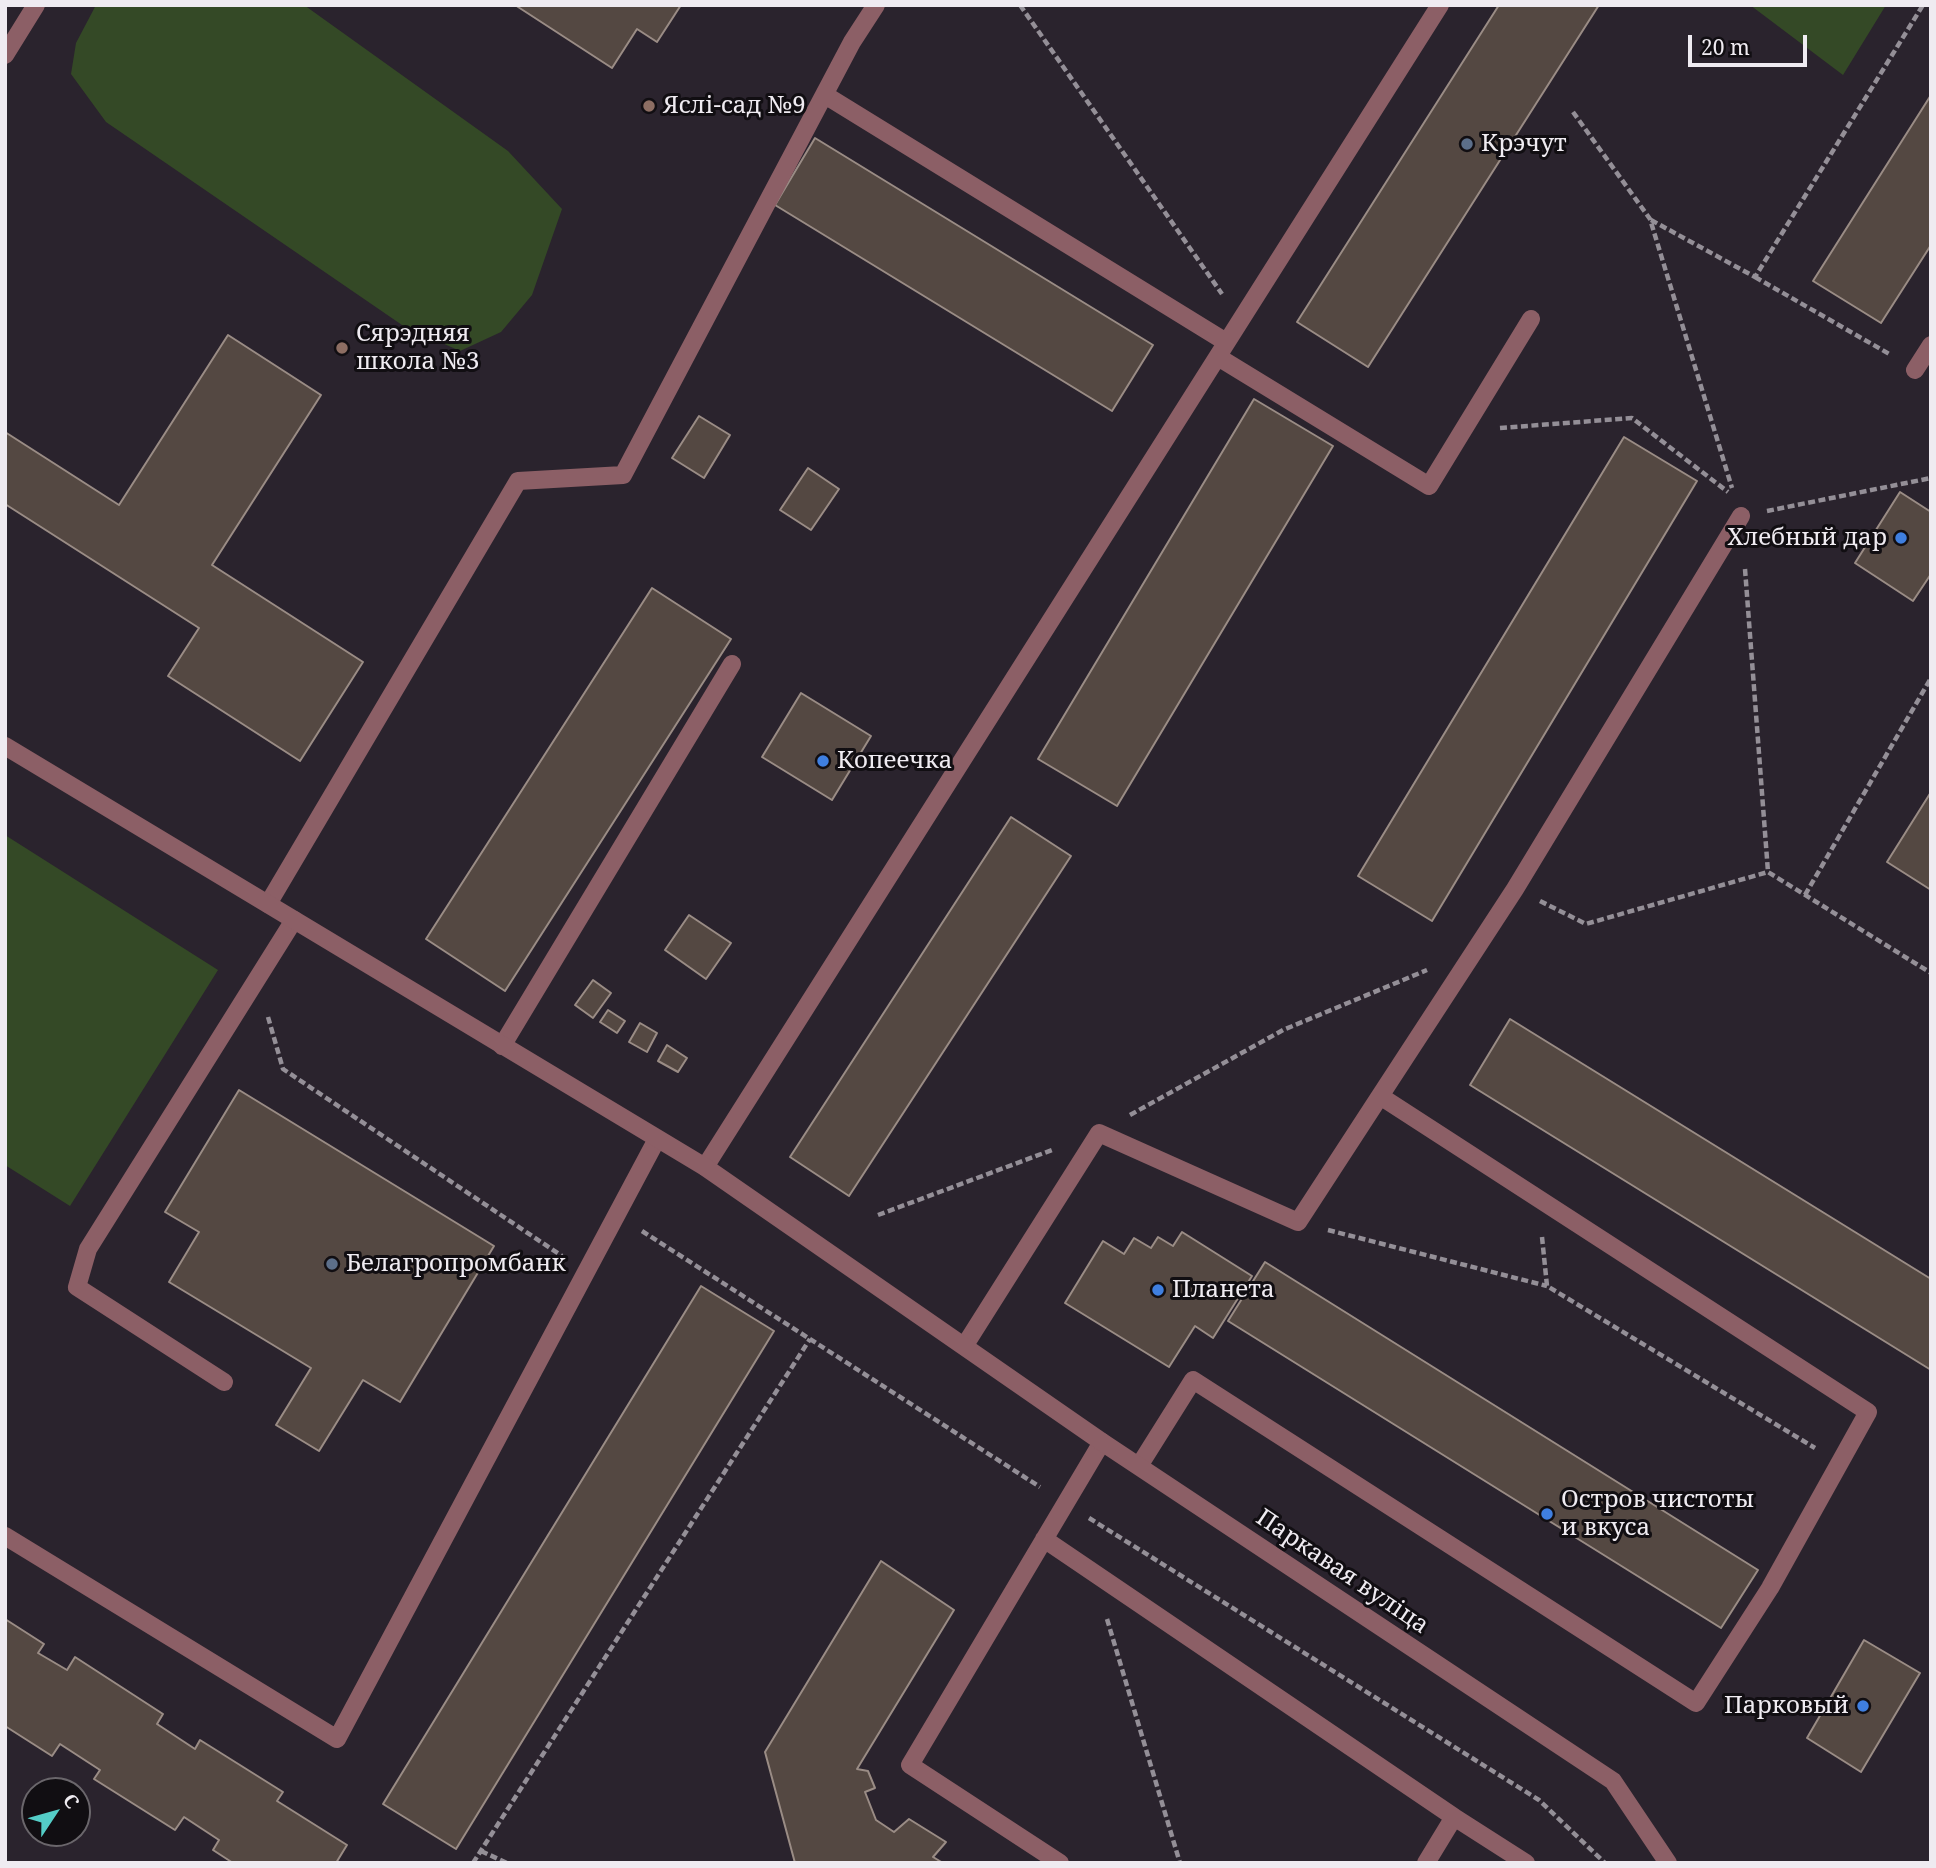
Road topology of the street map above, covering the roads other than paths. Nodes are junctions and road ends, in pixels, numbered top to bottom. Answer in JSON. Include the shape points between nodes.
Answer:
{"nodes":[{"id":1,"x":36,"y":5,"type":"edge"},
{"id":2,"x":876,"y":5,"type":"edge"},
{"id":3,"x":1440,"y":5,"type":"edge"},
{"id":4,"x":5,"y":55,"type":"edge"},
{"id":5,"x":825,"y":95,"type":"junction"},
{"id":6,"x":1531,"y":319,"type":"dead end"},
{"id":7,"x":1931,"y":345,"type":"edge"},
{"id":8,"x":1222,"y":350,"type":"junction"},
{"id":9,"x":1915,"y":370,"type":"road end"},
{"id":10,"x":1741,"y":516,"type":"road end"},
{"id":11,"x":733,"y":664,"type":"dead end"},
{"id":12,"x":5,"y":746,"type":"edge"},
{"id":13,"x":268,"y":904,"type":"junction"},
{"id":14,"x":294,"y":920,"type":"junction"},
{"id":15,"x":502,"y":1046,"type":"junction"},
{"id":16,"x":1380,"y":1096,"type":"junction"},
{"id":17,"x":657,"y":1139,"type":"junction"},
{"id":18,"x":705,"y":1167,"type":"junction"},
{"id":19,"x":965,"y":1345,"type":"junction"},
{"id":20,"x":225,"y":1382,"type":"dead end"},
{"id":21,"x":1102,"y":1442,"type":"junction"},
{"id":22,"x":1139,"y":1466,"type":"junction"},
{"id":23,"x":5,"y":1536,"type":"edge"},
{"id":24,"x":1044,"y":1539,"type":"junction"},
{"id":25,"x":1454,"y":1817,"type":"junction"},
{"id":26,"x":1060,"y":1863,"type":"edge"},
{"id":27,"x":1426,"y":1863,"type":"edge"},
{"id":28,"x":1526,"y":1863,"type":"edge"},
{"id":29,"x":1668,"y":1863,"type":"edge"}],
"edges":[{"from":1,"to":4,"type":"street"},
{"from":2,"to":5,"type":"street"},
{"from":3,"to":8,"type":"street"},
{"from":5,"to":8,"type":"street"},
{"from":5,"to":13,"type":"street","via":[[623,474],[518,481]]},
{"from":6,"to":8,"type":"street","via":[[1429,486]]},
{"from":7,"to":9,"type":"street"},
{"from":8,"to":18,"type":"street"},
{"from":10,"to":16,"type":"street","via":[[1515,889]]},
{"from":11,"to":15,"type":"street"},
{"from":12,"to":13,"type":"street","name":"Паркавая вуліца"},
{"from":13,"to":14,"type":"street","name":"Паркавая вуліца"},
{"from":14,"to":15,"type":"street","name":"Паркавая вуліца"},
{"from":14,"to":20,"type":"street","via":[[88,1249],[77,1287]]},
{"from":15,"to":17,"type":"street","name":"Паркавая вуліца"},
{"from":16,"to":19,"type":"street","via":[[1298,1222],[1099,1132]]},
{"from":16,"to":22,"type":"street","via":[[1868,1412],[1770,1588],[1696,1703],[1193,1380]]},
{"from":17,"to":18,"type":"street","name":"Паркавая вуліца"},
{"from":17,"to":23,"type":"street","via":[[337,1739]]},
{"from":18,"to":19,"type":"street","name":"Паркавая вуліца"},
{"from":19,"to":21,"type":"street","name":"Паркавая вуліца"},
{"from":21,"to":22,"type":"street","name":"Паркавая вуліца"},
{"from":21,"to":24,"type":"street"},
{"from":22,"to":29,"type":"street","name":"Паркавая вуліца","via":[[1614,1781]]},
{"from":24,"to":25,"type":"street"},
{"from":24,"to":26,"type":"street","via":[[910,1765]]},
{"from":25,"to":27,"type":"street"},
{"from":25,"to":28,"type":"street"}]}
